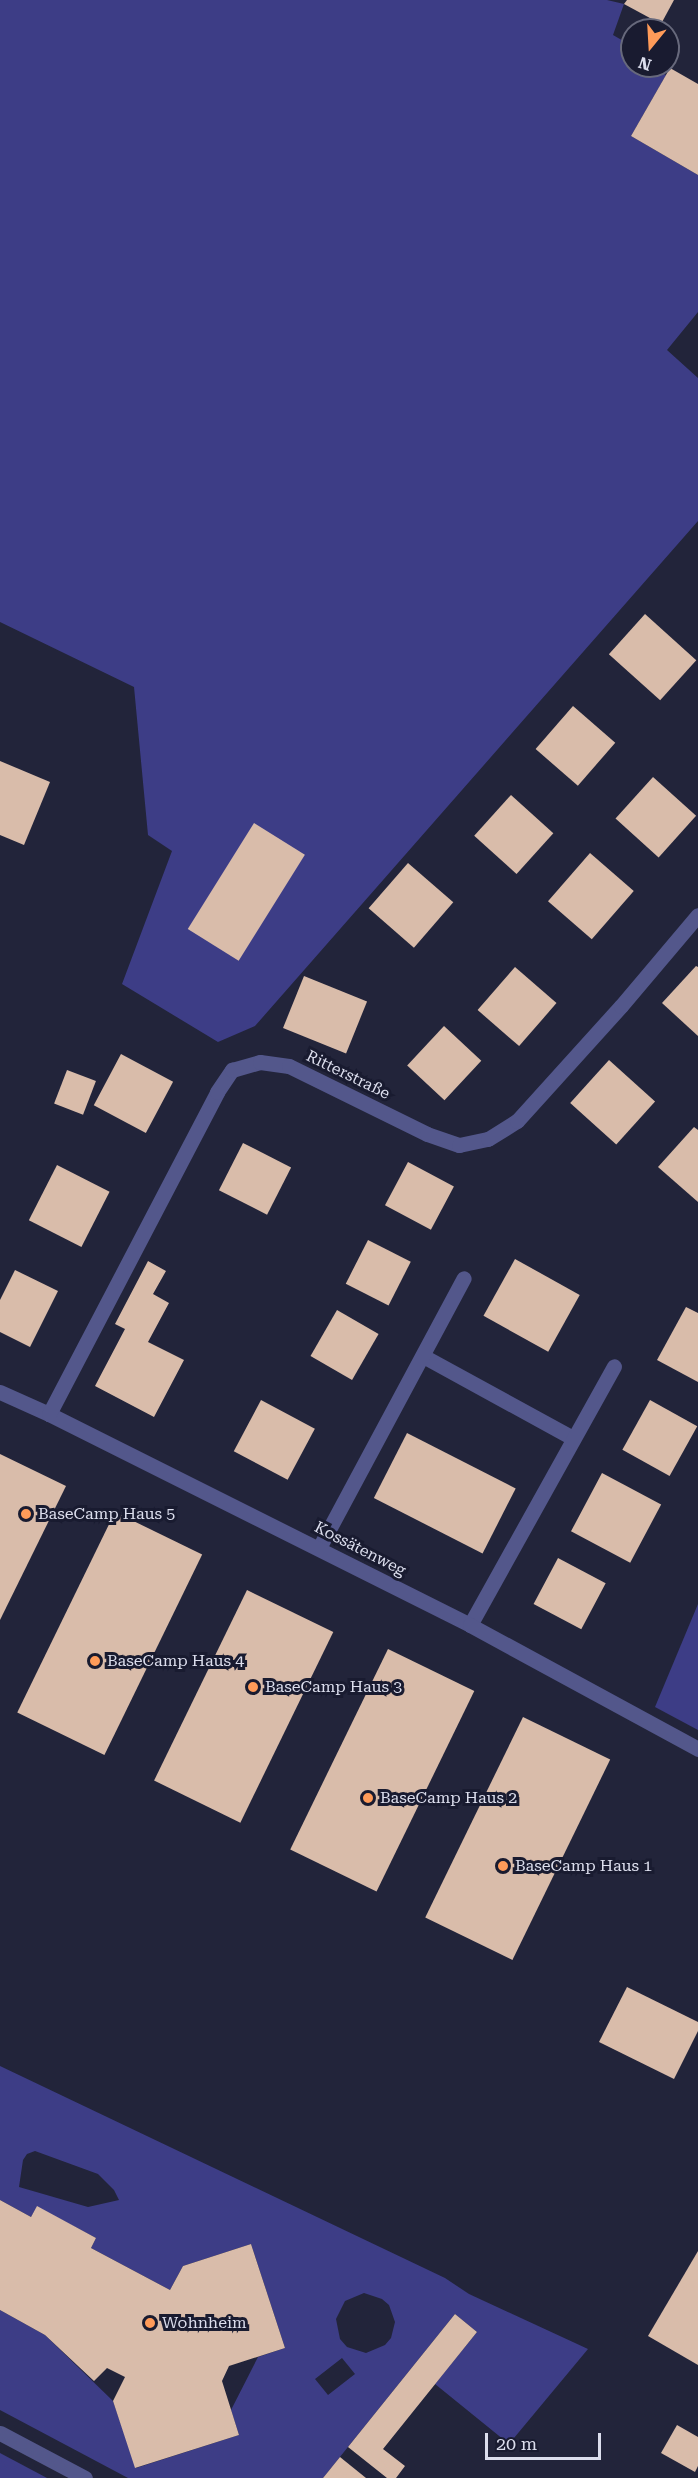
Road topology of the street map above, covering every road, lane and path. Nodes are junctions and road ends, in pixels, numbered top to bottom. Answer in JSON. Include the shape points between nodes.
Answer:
{"nodes":[{"id":1,"x":698,"y":915,"type":"edge"},
{"id":2,"x":464,"y":1278,"type":"dead end"},
{"id":3,"x":423,"y":1356,"type":"junction"},
{"id":4,"x":614,"y":1366,"type":"dead end"},
{"id":5,"x":0,"y":1392,"type":"edge"},
{"id":6,"x":49,"y":1414,"type":"junction"},
{"id":7,"x":573,"y":1438,"type":"junction"},
{"id":8,"x":319,"y":1548,"type":"junction"},
{"id":9,"x":470,"y":1625,"type":"junction"},
{"id":10,"x":698,"y":1749,"type":"edge"},
{"id":11,"x":0,"y":2433,"type":"edge"},
{"id":12,"x":85,"y":2478,"type":"edge"}],
"edges":[{"from":1,"to":6,"type":"street","name":"Ritterstraße","via":[[517,1121],[488,1138],[459,1144],[427,1134],[289,1066],[260,1062],[232,1070]]},
{"from":2,"to":3,"type":"street"},
{"from":3,"to":7,"type":"street"},
{"from":3,"to":8,"type":"street"},
{"from":4,"to":7,"type":"street"},
{"from":5,"to":6,"type":"street","name":"Kossätenweg"},
{"from":6,"to":8,"type":"street","name":"Kossätenweg"},
{"from":7,"to":9,"type":"street"},
{"from":8,"to":9,"type":"street","name":"Kossätenweg"},
{"from":9,"to":10,"type":"street","name":"Kossätenweg"},
{"from":11,"to":12,"type":"street"}]}
